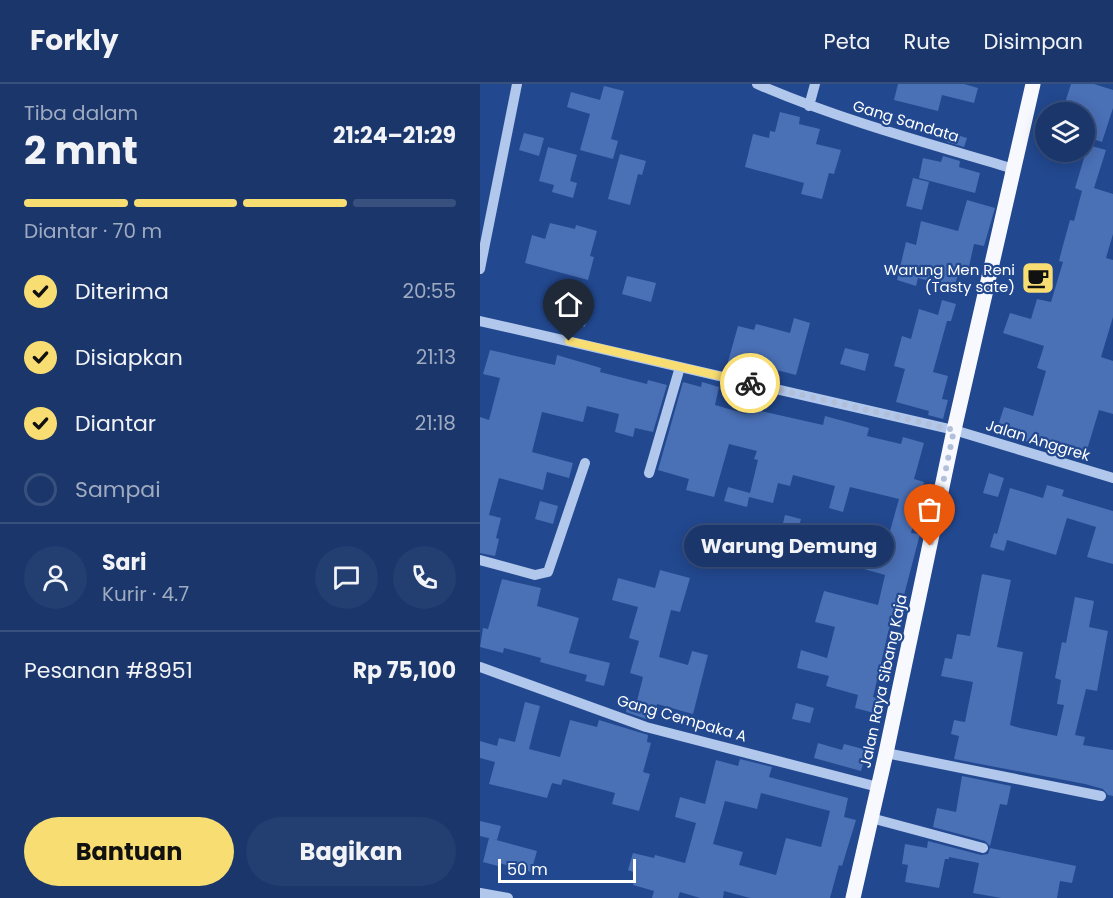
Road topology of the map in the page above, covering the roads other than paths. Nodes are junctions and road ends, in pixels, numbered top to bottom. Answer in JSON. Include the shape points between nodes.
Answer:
{"nodes":[{"id":1,"x":517,"y":84,"type":"edge"},
{"id":2,"x":757,"y":84,"type":"edge"},
{"id":3,"x":815,"y":84,"type":"edge"},
{"id":4,"x":1033,"y":84,"type":"edge"},
{"id":5,"x":809,"y":106,"type":"junction"},
{"id":6,"x":1014,"y":169,"type":"junction"},
{"id":7,"x":480,"y":269,"type":"edge"},
{"id":8,"x":480,"y":321,"type":"edge"},
{"id":9,"x":680,"y":367,"type":"junction"},
{"id":10,"x":954,"y":430,"type":"junction"},
{"id":11,"x":585,"y":463,"type":"dead end"},
{"id":12,"x":649,"y":473,"type":"dead end"},
{"id":13,"x":1113,"y":478,"type":"edge"},
{"id":14,"x":480,"y":560,"type":"edge"},
{"id":15,"x":480,"y":667,"type":"edge"},
{"id":16,"x":886,"y":753,"type":"junction"},
{"id":17,"x":878,"y":787,"type":"junction"},
{"id":18,"x":1101,"y":795,"type":"dead end"},
{"id":19,"x":871,"y":819,"type":"junction"},
{"id":20,"x":983,"y":848,"type":"dead end"},
{"id":21,"x":480,"y":893,"type":"edge"},
{"id":22,"x":508,"y":898,"type":"edge"},
{"id":23,"x":854,"y":898,"type":"edge"}],
"edges":[{"from":1,"to":7,"type":"street"},
{"from":2,"to":5,"type":"street","name":"Gang Sandata"},
{"from":3,"to":5,"type":"street"},
{"from":4,"to":6,"type":"main road","name":"Jalan Raya Sibang Kaja"},
{"from":5,"to":6,"type":"street","name":"Gang Sandata"},
{"from":6,"to":10,"type":"main road","name":"Jalan Raya Sibang Kaja"},
{"from":8,"to":9,"type":"street","name":"Jalan Anggrek"},
{"from":9,"to":10,"type":"street","name":"Jalan Anggrek"},
{"from":9,"to":12,"type":"street"},
{"from":10,"to":13,"type":"street","name":"Jalan Anggrek"},
{"from":10,"to":16,"type":"main road","name":"Jalan Raya Sibang Kaja"},
{"from":11,"to":14,"type":"street","via":[[548,572],[535,575]]},
{"from":15,"to":17,"type":"street","name":"Gang Cempaka A","via":[[646,727]]},
{"from":16,"to":17,"type":"main road","name":"Jalan Raya Sibang Kaja"},
{"from":16,"to":18,"type":"street"},
{"from":17,"to":19,"type":"main road","name":"Jalan Raya Sibang Kaja"},
{"from":19,"to":20,"type":"street"},
{"from":19,"to":23,"type":"main road","name":"Jalan Raya Sibang Kaja"},
{"from":21,"to":22,"type":"street"}]}
